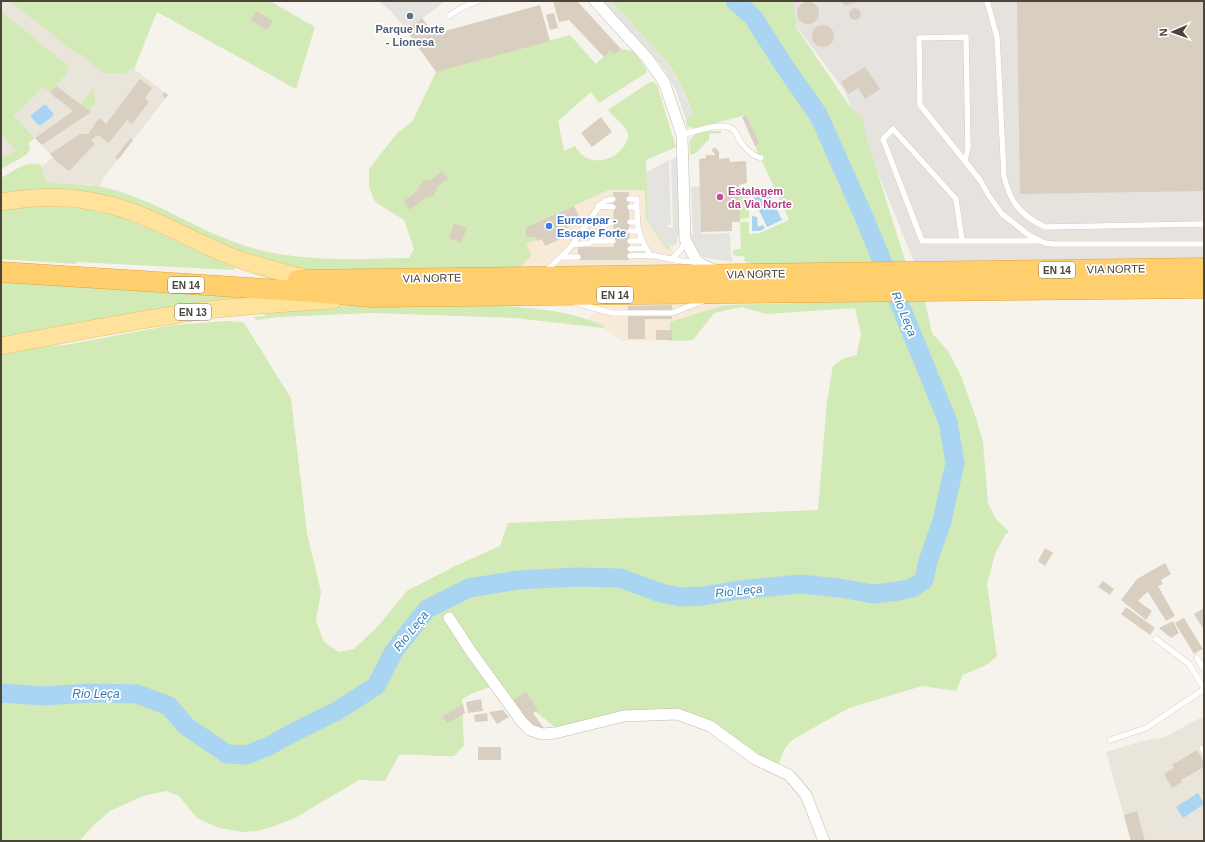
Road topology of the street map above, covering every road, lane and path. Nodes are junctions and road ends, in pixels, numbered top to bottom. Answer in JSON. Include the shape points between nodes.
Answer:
{"nodes":[{"id":1,"x":478,"y":1,"type":"edge"},
{"id":2,"x":595,"y":1,"type":"edge"},
{"id":3,"x":987,"y":1,"type":"edge"},
{"id":4,"x":449,"y":16,"type":"dead end"},
{"id":5,"x":682,"y":135,"type":"junction"},
{"id":6,"x":761,"y":158,"type":"dead end"},
{"id":7,"x":965,"y":161,"type":"junction"},
{"id":8,"x":613,"y":199,"type":"dead end"},
{"id":9,"x":630,"y":199,"type":"dead end"},
{"id":10,"x":1,"y":202,"type":"edge"},
{"id":11,"x":598,"y":206,"type":"junction"},
{"id":12,"x":613,"y":207,"type":"dead end"},
{"id":13,"x":630,"y":207,"type":"dead end"},
{"id":14,"x":637,"y":207,"type":"junction"},
{"id":15,"x":613,"y":222,"type":"dead end"},
{"id":16,"x":630,"y":222,"type":"dead end"},
{"id":17,"x":637,"y":222,"type":"junction"},
{"id":18,"x":1204,"y":224,"type":"edge"},
{"id":19,"x":638,"y":231,"type":"junction"},
{"id":20,"x":599,"y":232,"type":"junction"},
{"id":21,"x":613,"y":232,"type":"dead end"},
{"id":22,"x":630,"y":232,"type":"dead end"},
{"id":23,"x":685,"y":239,"type":"junction"},
{"id":24,"x":593,"y":241,"type":"junction"},
{"id":25,"x":614,"y":241,"type":"dead end"},
{"id":26,"x":630,"y":241,"type":"dead end"},
{"id":27,"x":642,"y":241,"type":"junction"},
{"id":28,"x":962,"y":241,"type":"junction"},
{"id":29,"x":1041,"y":241,"type":"junction"},
{"id":30,"x":1204,"y":244,"type":"edge"},
{"id":31,"x":571,"y":247,"type":"junction"},
{"id":32,"x":646,"y":248,"type":"junction"},
{"id":33,"x":578,"y":249,"type":"dead end"},
{"id":34,"x":630,"y":249,"type":"dead end"},
{"id":35,"x":650,"y":255,"type":"junction"},
{"id":36,"x":630,"y":256,"type":"dead end"},
{"id":37,"x":562,"y":257,"type":"junction"},
{"id":38,"x":578,"y":257,"type":"dead end"},
{"id":39,"x":672,"y":259,"type":"junction"},
{"id":40,"x":697,"y":262,"type":"junction"},
{"id":41,"x":1,"y":266,"type":"edge"},
{"id":42,"x":1204,"y":268,"type":"edge"},
{"id":43,"x":1,"y":272,"type":"edge"},
{"id":44,"x":540,"y":277,"type":"junction"},
{"id":45,"x":308,"y":279,"type":"junction"},
{"id":46,"x":722,"y":284,"type":"junction"},
{"id":47,"x":1204,"y":288,"type":"edge"},
{"id":48,"x":371,"y":297,"type":"junction"},
{"id":49,"x":1,"y":346,"type":"edge"},
{"id":50,"x":449,"y":618,"type":"dead end"},
{"id":51,"x":1156,"y":639,"type":"dead end"},
{"id":52,"x":1198,"y":658,"type":"dead end"},
{"id":53,"x":1204,"y":669,"type":"edge"},
{"id":54,"x":1204,"y":688,"type":"edge"},
{"id":55,"x":1110,"y":740,"type":"dead end"},
{"id":56,"x":824,"y":841,"type":"edge"}],
"edges":[{"from":1,"to":4,"type":"lane"},
{"from":2,"to":5,"type":"street","via":[[648,59],[664,82]]},
{"from":3,"to":18,"type":"lane","via":[[997,37],[1004,176],[1010,195],[1023,214],[1045,227]]},
{"from":5,"to":6,"type":"lane","via":[[708,128],[731,128],[747,150]]},
{"from":5,"to":23,"type":"street"},
{"from":7,"to":7,"type":"lane","via":[[920,105],[919,38],[966,37],[968,148]]},
{"from":7,"to":29,"type":"lane","via":[[1002,214],[1030,236]]},
{"from":8,"to":11,"type":"lane"},
{"from":9,"to":14,"type":"lane","via":[[637,199]]},
{"from":10,"to":45,"type":"main road","via":[[54,197],[100,202],[152,220],[254,265]]},
{"from":11,"to":12,"type":"lane"},
{"from":11,"to":31,"type":"lane"},
{"from":13,"to":14,"type":"lane"},
{"from":14,"to":17,"type":"lane"},
{"from":15,"to":20,"type":"lane","via":[[605,225]]},
{"from":16,"to":17,"type":"lane"},
{"from":17,"to":19,"type":"lane"},
{"from":19,"to":22,"type":"lane"},
{"from":19,"to":27,"type":"lane"},
{"from":20,"to":21,"type":"lane"},
{"from":20,"to":24,"type":"lane"},
{"from":23,"to":39,"type":"lane","via":[[682,248]]},
{"from":23,"to":40,"type":"street"},
{"from":24,"to":25,"type":"lane"},
{"from":24,"to":31,"type":"lane","via":[[587,245]]},
{"from":26,"to":27,"type":"lane"},
{"from":27,"to":32,"type":"lane"},
{"from":28,"to":28,"type":"lane","via":[[922,241],[883,139],[894,129],[956,199]]},
{"from":28,"to":29,"type":"lane"},
{"from":29,"to":30,"type":"lane","via":[[1054,244]]},
{"from":31,"to":33,"type":"lane"},
{"from":31,"to":37,"type":"lane"},
{"from":32,"to":34,"type":"lane"},
{"from":32,"to":35,"type":"lane"},
{"from":35,"to":36,"type":"lane"},
{"from":35,"to":39,"type":"lane"},
{"from":37,"to":38,"type":"lane"},
{"from":37,"to":44,"type":"lane"},
{"from":39,"to":40,"type":"lane"},
{"from":40,"to":46,"type":"street"},
{"from":41,"to":45,"type":"highway","number":"EN 14","via":[[217,280],[271,282]]},
{"from":42,"to":46,"type":"highway","name":"VIA NORTE","number":"EN 14","via":[[851,272]]},
{"from":43,"to":48,"type":"highway","number":"EN 14"},
{"from":44,"to":45,"type":"highway","name":"VIA NORTE","number":"EN 14"},
{"from":44,"to":46,"type":"highway","name":"VIA NORTE","number":"EN 14"},
{"from":46,"to":47,"type":"highway","name":"VIA NORTE","number":"EN 14","via":[[859,292]]},
{"from":46,"to":48,"type":"highway","name":"VIA NORTE","number":"EN 14","via":[[552,296]]},
{"from":48,"to":49,"type":"main road","number":"EN 13","via":[[203,311]]},
{"from":50,"to":56,"type":"street","via":[[530,730],[542,734],[555,733],[624,716],[677,714],[710,726],[755,759],[789,775],[806,795]]},
{"from":51,"to":54,"type":"lane","via":[[1190,664]]},
{"from":52,"to":53,"type":"lane"},
{"from":54,"to":55,"type":"lane","via":[[1146,728]]}]}
